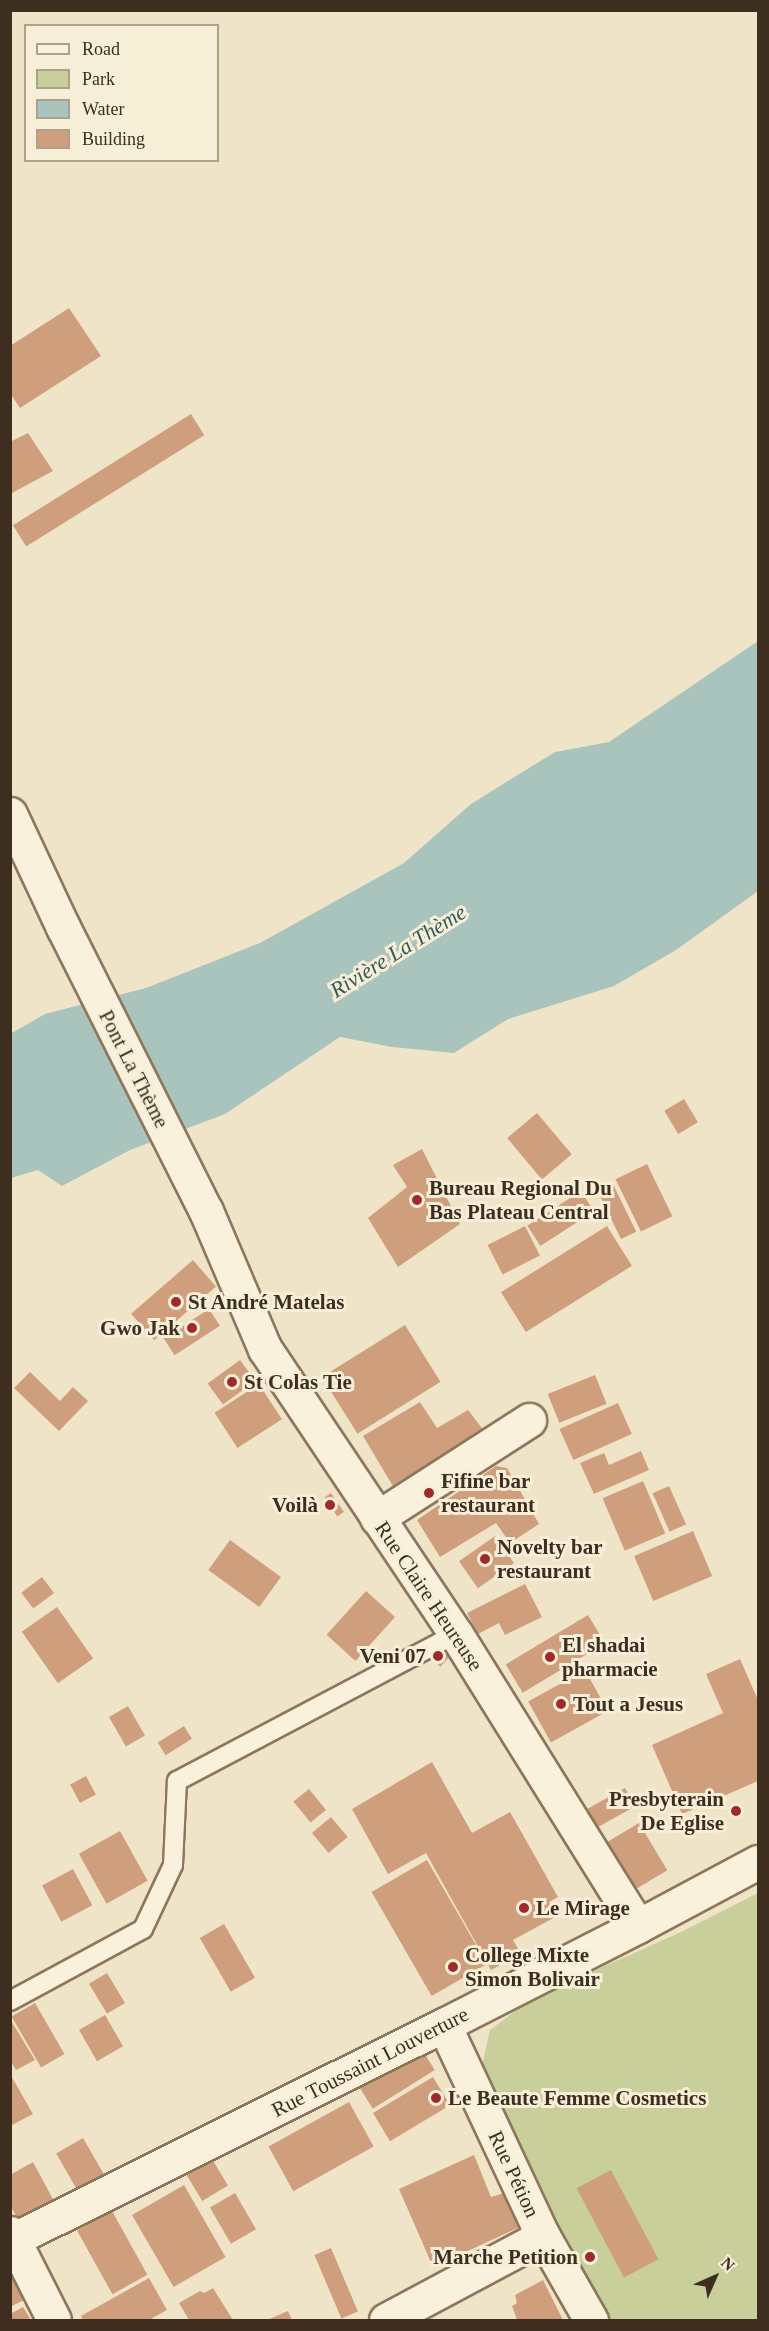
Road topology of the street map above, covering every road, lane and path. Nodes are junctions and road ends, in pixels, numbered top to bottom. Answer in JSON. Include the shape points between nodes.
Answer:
{"nodes":[{"id":1,"x":10,"y":814,"type":"edge"},
{"id":2,"x":226,"y":1263,"type":"joint"},
{"id":3,"x":529,"y":1420,"type":"dead end"},
{"id":4,"x":377,"y":1518,"type":"junction"},
{"id":5,"x":456,"y":1634,"type":"junction"},
{"id":6,"x":759,"y":1862,"type":"edge"},
{"id":7,"x":638,"y":1926,"type":"junction"},
{"id":8,"x":10,"y":2001,"type":"edge"},
{"id":9,"x":444,"y":2025,"type":"junction"},
{"id":10,"x":543,"y":2236,"type":"junction"},
{"id":11,"x":12,"y":2238,"type":"edge"},
{"id":12,"x":54,"y":2320,"type":"edge"},
{"id":13,"x":386,"y":2320,"type":"edge"},
{"id":14,"x":591,"y":2320,"type":"edge"}],
"edges":[{"from":1,"to":2,"type":"main road","name":"Pont La Thème","via":[[206,1210]]},
{"from":2,"to":4,"type":"main road","name":"Rue Claire Heureuse","via":[[265,1350]]},
{"from":3,"to":4,"type":"main road"},
{"from":4,"to":5,"type":"main road","name":"Rue Claire Heureuse"},
{"from":5,"to":7,"type":"main road","name":"Rue Claire Heureuse"},
{"from":5,"to":8,"type":"lane","via":[[177,1781],[173,1865],[143,1929]]},
{"from":6,"to":7,"type":"main road","name":"Rue Toussaint Louverture"},
{"from":7,"to":9,"type":"main road","name":"Rue Toussaint Louverture"},
{"from":9,"to":10,"type":"main road","name":"Rue Pétion"},
{"from":9,"to":11,"type":"main road","name":"Rue Toussaint Louverture"},
{"from":10,"to":13,"type":"main road"},
{"from":10,"to":14,"type":"main road","name":"Rue Pétion"},
{"from":11,"to":12,"type":"main road"}]}
